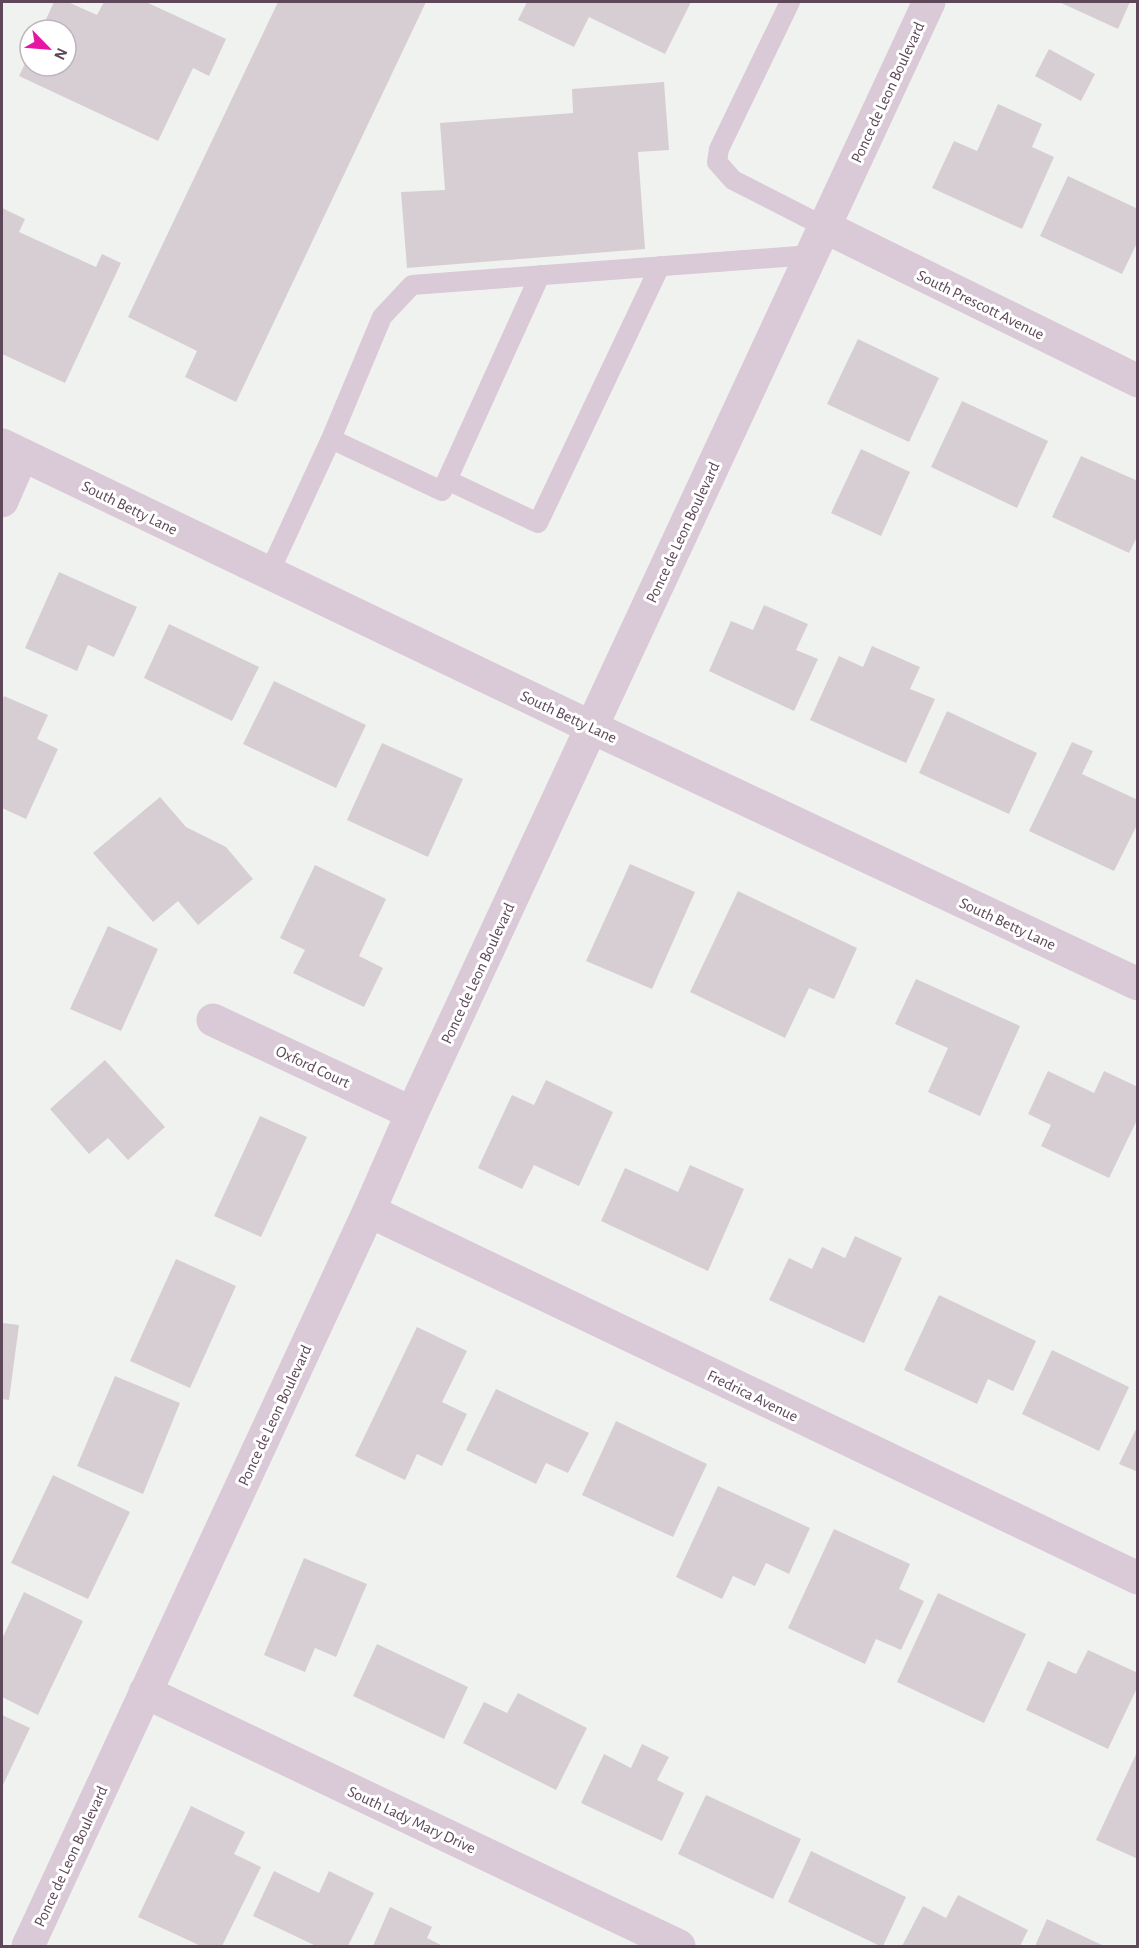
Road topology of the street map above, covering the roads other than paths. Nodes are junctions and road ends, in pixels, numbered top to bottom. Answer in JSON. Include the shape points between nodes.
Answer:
{"nodes":[{"id":1,"x":790,"y":2,"type":"edge"},
{"id":2,"x":929,"y":2,"type":"edge"},
{"id":3,"x":818,"y":241,"type":"junction"},
{"id":4,"x":660,"y":266,"type":"junction"},
{"id":5,"x":540,"y":275,"type":"junction"},
{"id":6,"x":1137,"y":381,"type":"edge"},
{"id":7,"x":331,"y":439,"type":"junction"},
{"id":8,"x":12,"y":450,"type":"edge"},
{"id":9,"x":447,"y":480,"type":"junction"},
{"id":10,"x":2,"y":501,"type":"edge"},
{"id":11,"x":269,"y":573,"type":"junction"},
{"id":12,"x":591,"y":726,"type":"junction"},
{"id":13,"x":1137,"y":984,"type":"edge"},
{"id":14,"x":213,"y":1020,"type":"dead end"},
{"id":15,"x":412,"y":1113,"type":"junction"},
{"id":16,"x":369,"y":1211,"type":"junction"},
{"id":17,"x":1137,"y":1578,"type":"edge"},
{"id":18,"x":145,"y":1692,"type":"junction"},
{"id":19,"x":28,"y":1947,"type":"edge"},
{"id":20,"x":680,"y":1947,"type":"edge"}],
"edges":[{"from":1,"to":3,"type":"lane","via":[[719,149],[717,162],[733,180]]},
{"from":2,"to":3,"type":"street","name":"Ponce de Leon Boulevard"},
{"from":3,"to":4,"type":"lane"},
{"from":3,"to":6,"type":"street","name":"South Prescott Avenue"},
{"from":3,"to":12,"type":"street","name":"Ponce de Leon Boulevard"},
{"from":4,"to":5,"type":"lane"},
{"from":4,"to":9,"type":"lane","via":[[538,523]]},
{"from":5,"to":7,"type":"lane","via":[[412,285],[382,317]]},
{"from":5,"to":9,"type":"lane"},
{"from":7,"to":9,"type":"lane","via":[[442,491]]},
{"from":7,"to":11,"type":"lane"},
{"from":8,"to":10,"type":"street"},
{"from":8,"to":11,"type":"street","name":"South Betty Lane"},
{"from":11,"to":12,"type":"street","name":"South Betty Lane"},
{"from":12,"to":13,"type":"street","name":"South Betty Lane"},
{"from":12,"to":15,"type":"street","name":"Ponce de Leon Boulevard"},
{"from":14,"to":15,"type":"street","name":"Oxford Court"},
{"from":15,"to":16,"type":"street","name":"Ponce de Leon Boulevard"},
{"from":16,"to":17,"type":"street","name":"Fredrica Avenue"},
{"from":16,"to":18,"type":"street","name":"Ponce de Leon Boulevard"},
{"from":18,"to":19,"type":"street","name":"Ponce de Leon Boulevard"},
{"from":18,"to":20,"type":"street","name":"South Lady Mary Drive"}]}
